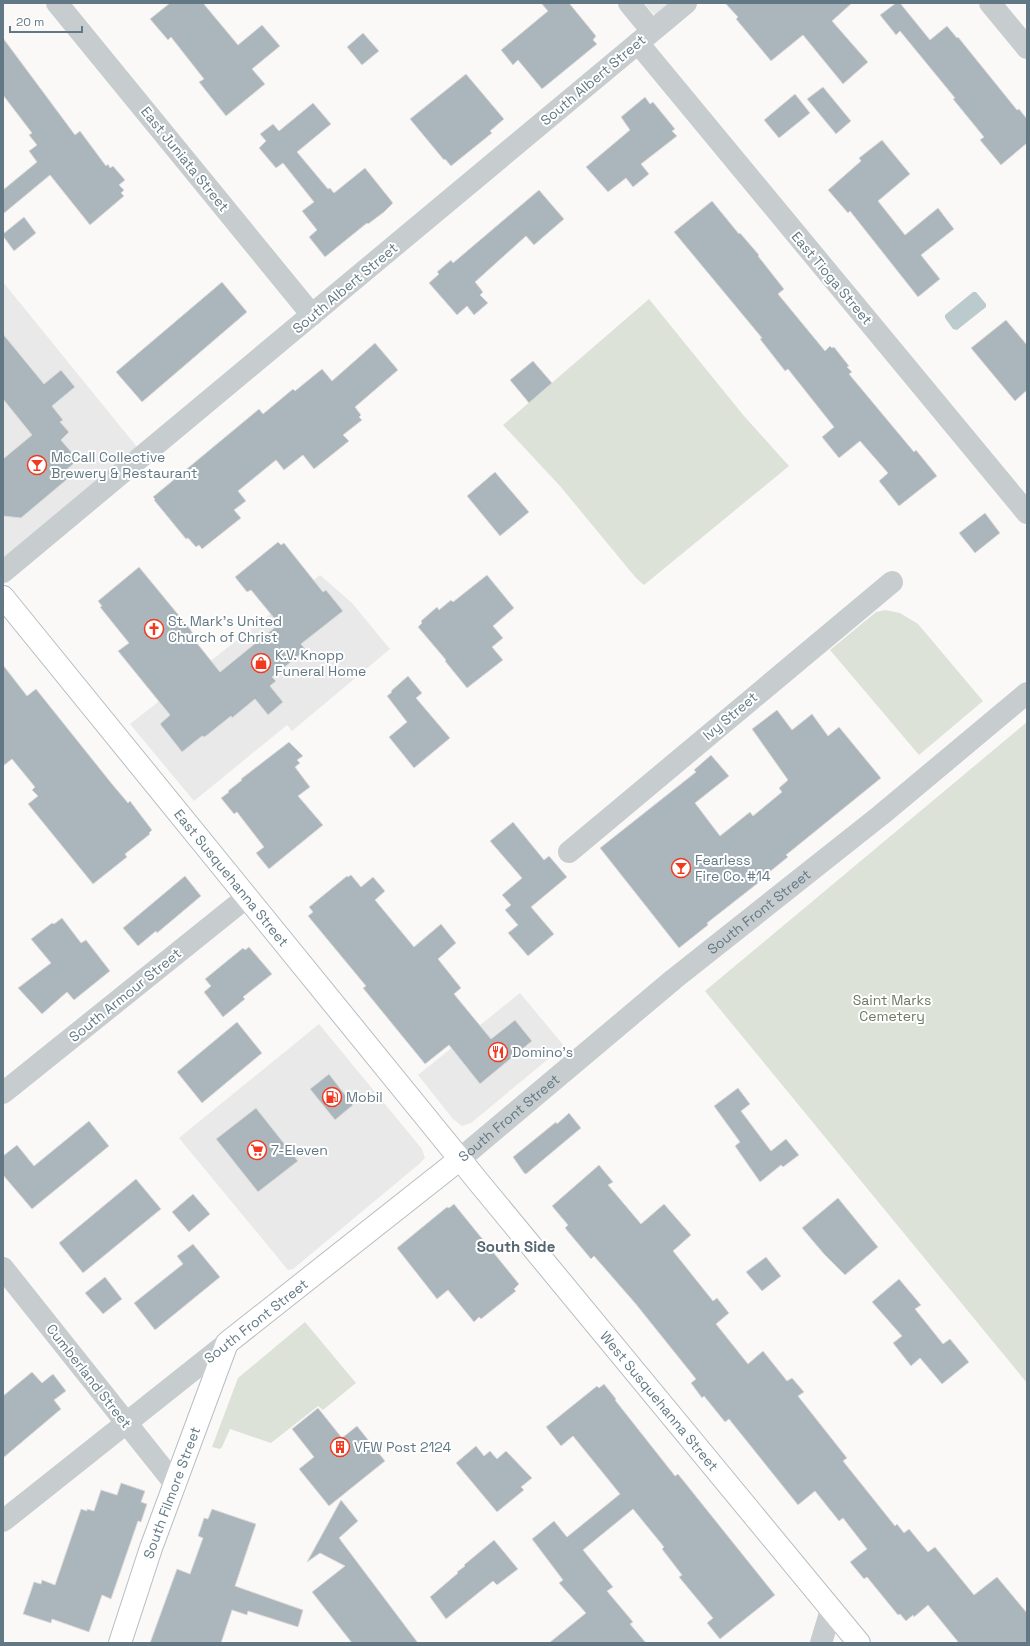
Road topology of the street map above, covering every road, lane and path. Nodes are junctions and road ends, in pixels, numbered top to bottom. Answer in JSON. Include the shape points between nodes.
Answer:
{"nodes":[{"id":1,"x":57,"y":3,"type":"edge"},
{"id":2,"x":629,"y":3,"type":"edge"},
{"id":3,"x":686,"y":3,"type":"edge"},
{"id":4,"x":990,"y":3,"type":"edge"},
{"id":5,"x":645,"y":37,"type":"junction"},
{"id":6,"x":1027,"y":48,"type":"edge"},
{"id":7,"x":312,"y":315,"type":"junction"},
{"id":8,"x":1027,"y":513,"type":"edge"},
{"id":9,"x":3,"y":572,"type":"edge"},
{"id":10,"x":892,"y":582,"type":"dead end"},
{"id":11,"x":3,"y":597,"type":"edge"},
{"id":12,"x":1027,"y":693,"type":"edge"},
{"id":13,"x":569,"y":852,"type":"dead end"},
{"id":14,"x":247,"y":897,"type":"junction"},
{"id":15,"x":3,"y":1093,"type":"edge"},
{"id":16,"x":460,"y":1159,"type":"junction"},
{"id":17,"x":3,"y":1268,"type":"edge"},
{"id":18,"x":227,"y":1343,"type":"junction"},
{"id":19,"x":127,"y":1423,"type":"junction"},
{"id":20,"x":175,"y":1484,"type":"junction"},
{"id":21,"x":3,"y":1521,"type":"edge"},
{"id":22,"x":831,"y":1610,"type":"junction"},
{"id":23,"x":120,"y":1643,"type":"edge"},
{"id":24,"x":821,"y":1643,"type":"edge"},
{"id":25,"x":859,"y":1643,"type":"edge"}],
"edges":[{"from":1,"to":7,"type":"street","name":"East Juniata Street"},
{"from":2,"to":5,"type":"street","name":"East Tioga Street"},
{"from":3,"to":5,"type":"street","name":"South Albert Street"},
{"from":4,"to":6,"type":"street"},
{"from":5,"to":7,"type":"street","name":"South Albert Street"},
{"from":5,"to":8,"type":"street","name":"East Tioga Street"},
{"from":7,"to":9,"type":"street","name":"South Albert Street"},
{"from":10,"to":13,"type":"street","name":"Ivy Street"},
{"from":11,"to":14,"type":"main road","name":"East Susquehanna Street"},
{"from":12,"to":16,"type":"street","name":"South Front Street","via":[[881,815],[674,979]]},
{"from":14,"to":15,"type":"street","name":"South Armour Street"},
{"from":14,"to":16,"type":"main road","name":"East Susquehanna Street"},
{"from":16,"to":18,"type":"main road","name":"South Front Street"},
{"from":16,"to":22,"type":"main road","name":"West Susquehanna Street"},
{"from":17,"to":19,"type":"street","name":"Cumberland Street"},
{"from":18,"to":19,"type":"street","name":"South Front Street"},
{"from":18,"to":20,"type":"main road","name":"South Filmore Street"},
{"from":19,"to":20,"type":"street","name":"Cumberland Street"},
{"from":19,"to":21,"type":"street","name":"South Front Street"},
{"from":20,"to":23,"type":"main road","name":"South Filmore Street"},
{"from":22,"to":24,"type":"street"},
{"from":22,"to":25,"type":"main road","name":"West Susquehanna Street"}]}
